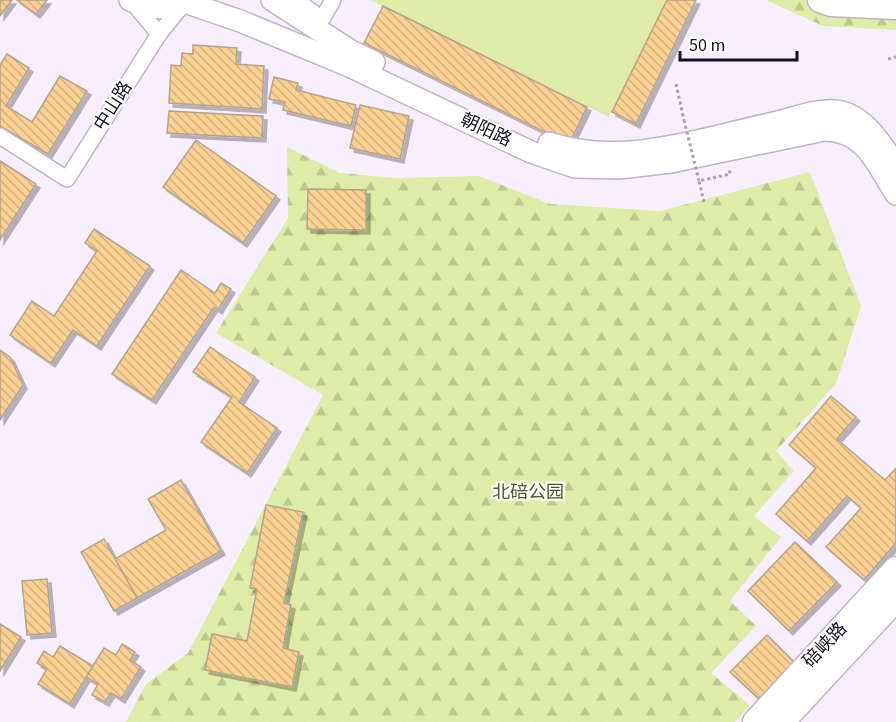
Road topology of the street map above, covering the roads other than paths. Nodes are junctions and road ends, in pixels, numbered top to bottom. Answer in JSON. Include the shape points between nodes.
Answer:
{"nodes":[{"id":1,"x":131,"y":0,"type":"edge"},
{"id":2,"x":272,"y":0,"type":"edge"},
{"id":3,"x":296,"y":0,"type":"edge"},
{"id":4,"x":333,"y":0,"type":"edge"},
{"id":5,"x":820,"y":0,"type":"edge"},
{"id":6,"x":186,"y":1,"type":"edge"},
{"id":7,"x":896,"y":7,"type":"edge"},
{"id":8,"x":226,"y":8,"type":"edge"},
{"id":9,"x":159,"y":34,"type":"junction"},
{"id":10,"x":860,"y":130,"type":"junction"},
{"id":11,"x":0,"y":136,"type":"edge"},
{"id":12,"x":896,"y":166,"type":"edge"},
{"id":13,"x":896,"y":194,"type":"edge"},
{"id":14,"x":896,"y":569,"type":"edge"},
{"id":15,"x":896,"y":599,"type":"edge"},
{"id":16,"x":755,"y":722,"type":"edge"},
{"id":17,"x":782,"y":722,"type":"edge"}],
"edges":[{"from":1,"to":6,"type":"street","via":[[150,8]]},
{"from":1,"to":9,"type":"street"},
{"from":2,"to":10,"type":"street","via":[[351,51],[535,139],[574,152],[616,154],[663,148],[814,114],[841,112]]},
{"from":3,"to":4,"type":"street","via":[[322,19]]},
{"from":5,"to":7,"type":"main road"},
{"from":6,"to":8,"type":"street","name":"朝阳路"},
{"from":6,"to":9,"type":"street","name":"中山路"},
{"from":8,"to":10,"type":"street","name":"朝阳路","via":[[531,152],[575,167],[619,168],[671,162],[824,130]]},
{"from":9,"to":11,"type":"street","name":"中山路","via":[[67,179]]},
{"from":10,"to":12,"type":"street"},
{"from":10,"to":13,"type":"street"},
{"from":14,"to":16,"type":"main road","name":"碚峡路"},
{"from":15,"to":17,"type":"main road","name":"碚峡路"}]}
